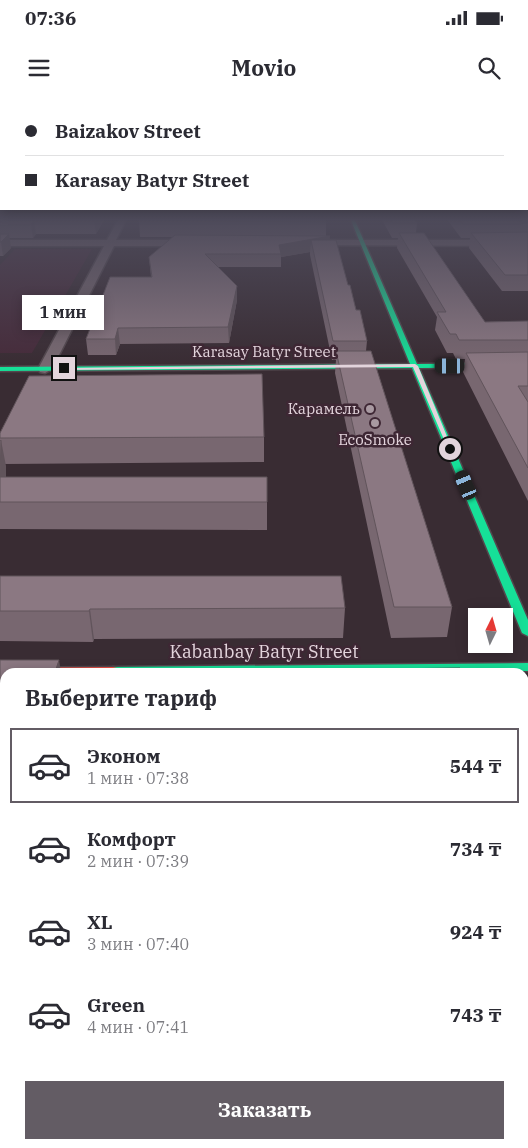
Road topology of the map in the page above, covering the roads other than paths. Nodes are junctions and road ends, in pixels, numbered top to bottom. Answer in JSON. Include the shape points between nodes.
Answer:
{"nodes":[{"id":1,"x":98,"y":267,"type":"edge"},
{"id":2,"x":372,"y":267,"type":"edge"},
{"id":3,"x":528,"y":365,"type":"edge"},
{"id":4,"x":415,"y":366,"type":"junction"},
{"id":5,"x":0,"y":369,"type":"edge"},
{"id":6,"x":45,"y":369,"type":"junction"},
{"id":7,"x":528,"y":633,"type":"edge"},
{"id":8,"x":528,"y":667,"type":"edge"},
{"id":9,"x":442,"y":668,"type":"edge"}],
"edges":[{"from":1,"to":6,"type":"street"},
{"from":2,"to":4,"type":"street"},
{"from":3,"to":4,"type":"street","name":"Karasay Batyr Street"},
{"from":4,"to":6,"type":"street","name":"Karasay Batyr Street"},
{"from":4,"to":7,"type":"street"},
{"from":5,"to":6,"type":"street","name":"Karasay Batyr Street"},
{"from":8,"to":9,"type":"street","name":"Kabanbay Batyr Street"}]}
